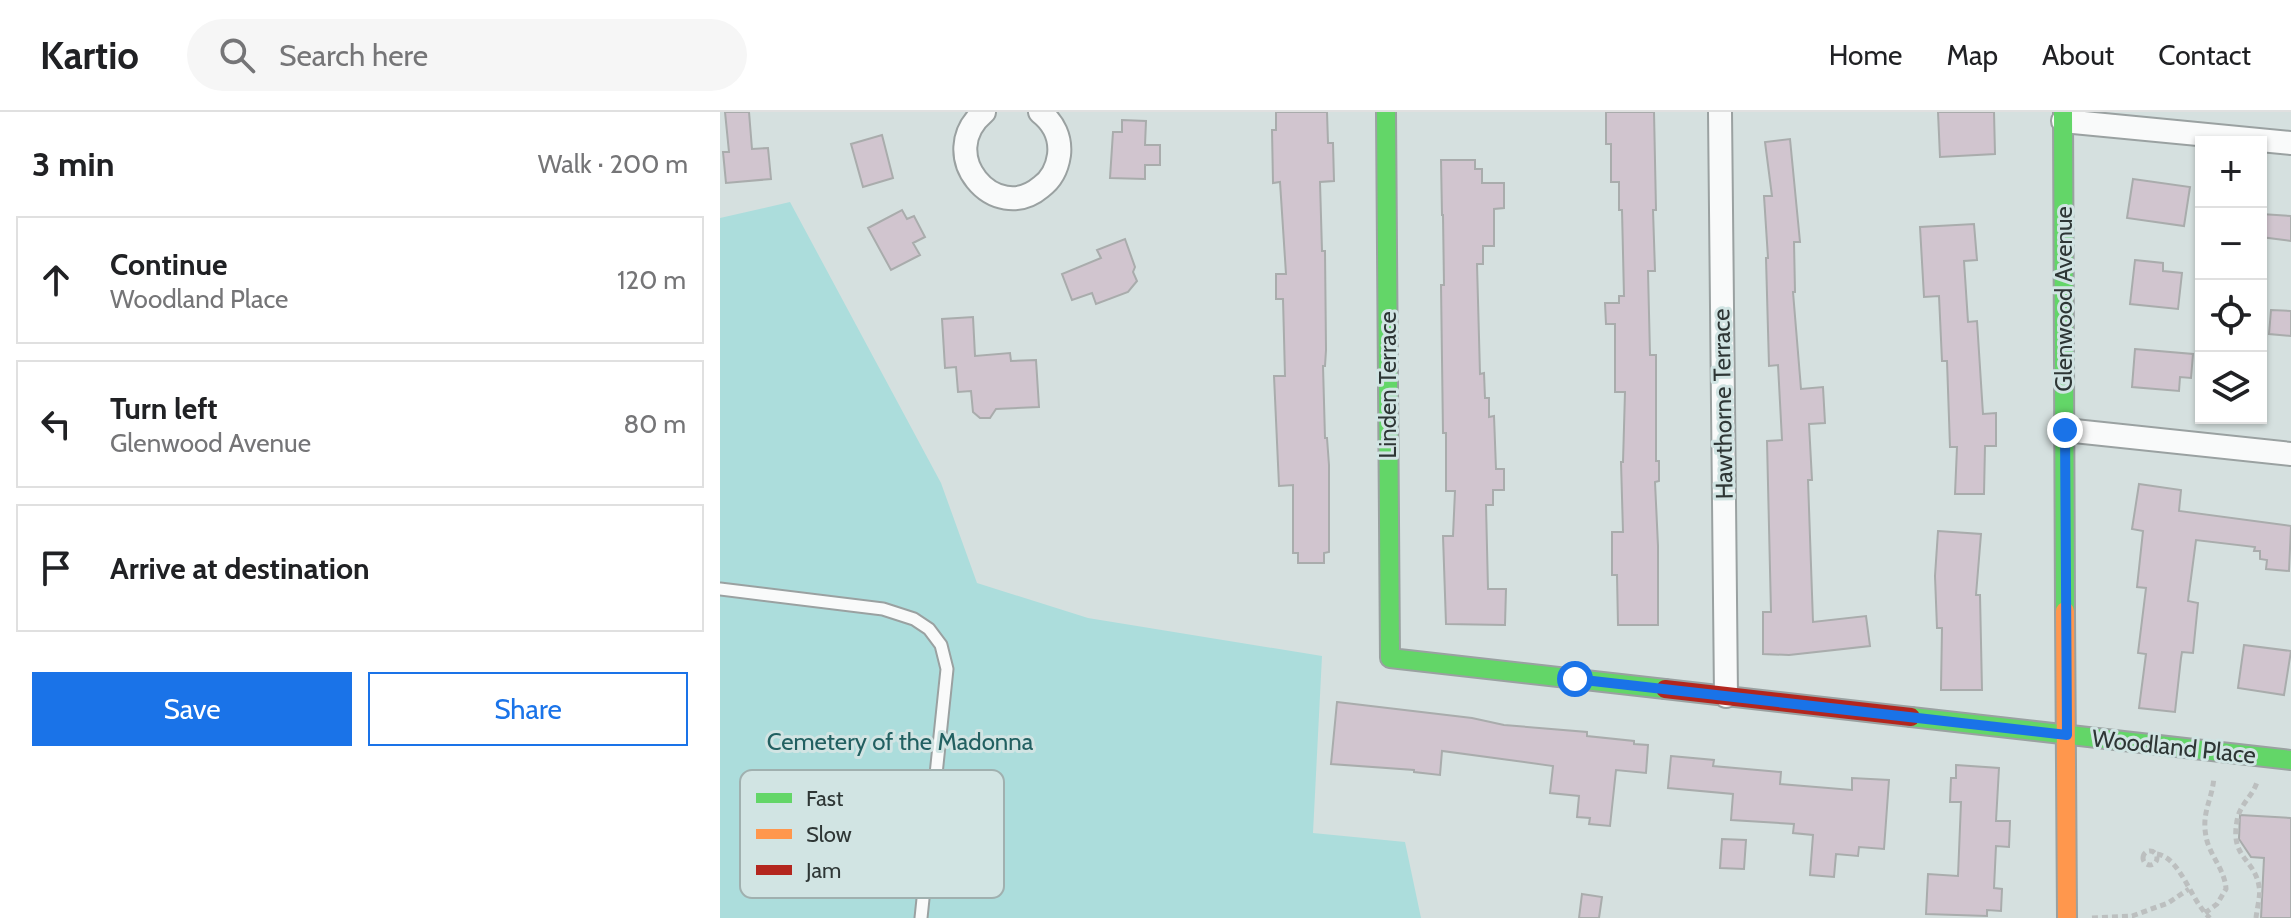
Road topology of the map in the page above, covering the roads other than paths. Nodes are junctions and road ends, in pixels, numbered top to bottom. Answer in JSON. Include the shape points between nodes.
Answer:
{"nodes":[{"id":1,"x":984,"y":112,"type":"edge"},
{"id":2,"x":1040,"y":112,"type":"edge"},
{"id":3,"x":1386,"y":112,"type":"edge"},
{"id":4,"x":1720,"y":112,"type":"edge"},
{"id":5,"x":2063,"y":117,"type":"edge"},
{"id":6,"x":2291,"y":143,"type":"edge"},
{"id":7,"x":2065,"y":430,"type":"junction"},
{"id":8,"x":2291,"y":454,"type":"edge"},
{"id":9,"x":720,"y":589,"type":"edge"},
{"id":10,"x":1390,"y":658,"type":"joint"},
{"id":11,"x":1726,"y":696,"type":"junction"},
{"id":12,"x":2067,"y":735,"type":"junction"},
{"id":13,"x":2291,"y":760,"type":"edge"},
{"id":14,"x":936,"y":770,"type":"edge"},
{"id":15,"x":923,"y":898,"type":"edge"},
{"id":16,"x":921,"y":918,"type":"edge"},
{"id":17,"x":2067,"y":918,"type":"edge"}],
"edges":[{"from":1,"to":2,"type":"street","via":[[968,131],[966,161],[981,186],[1008,198],[1038,190],[1058,164],[1057,131]]},
{"from":3,"to":10,"type":"street","name":"Linden Terrace"},
{"from":4,"to":11,"type":"street","name":"Hawthorne Terrace"},
{"from":5,"to":6,"type":"street"},
{"from":5,"to":7,"type":"street","name":"Glenwood Avenue"},
{"from":7,"to":8,"type":"street"},
{"from":7,"to":12,"type":"street","name":"Glenwood Avenue"},
{"from":9,"to":14,"type":"lane","via":[[883,609],[929,629],[941,645],[947,669]]},
{"from":10,"to":11,"type":"street","name":"Woodland Place"},
{"from":11,"to":12,"type":"street","name":"Woodland Place"},
{"from":12,"to":13,"type":"street","name":"Woodland Place"},
{"from":12,"to":17,"type":"street","name":"Glenwood Avenue"},
{"from":15,"to":16,"type":"lane"}]}
